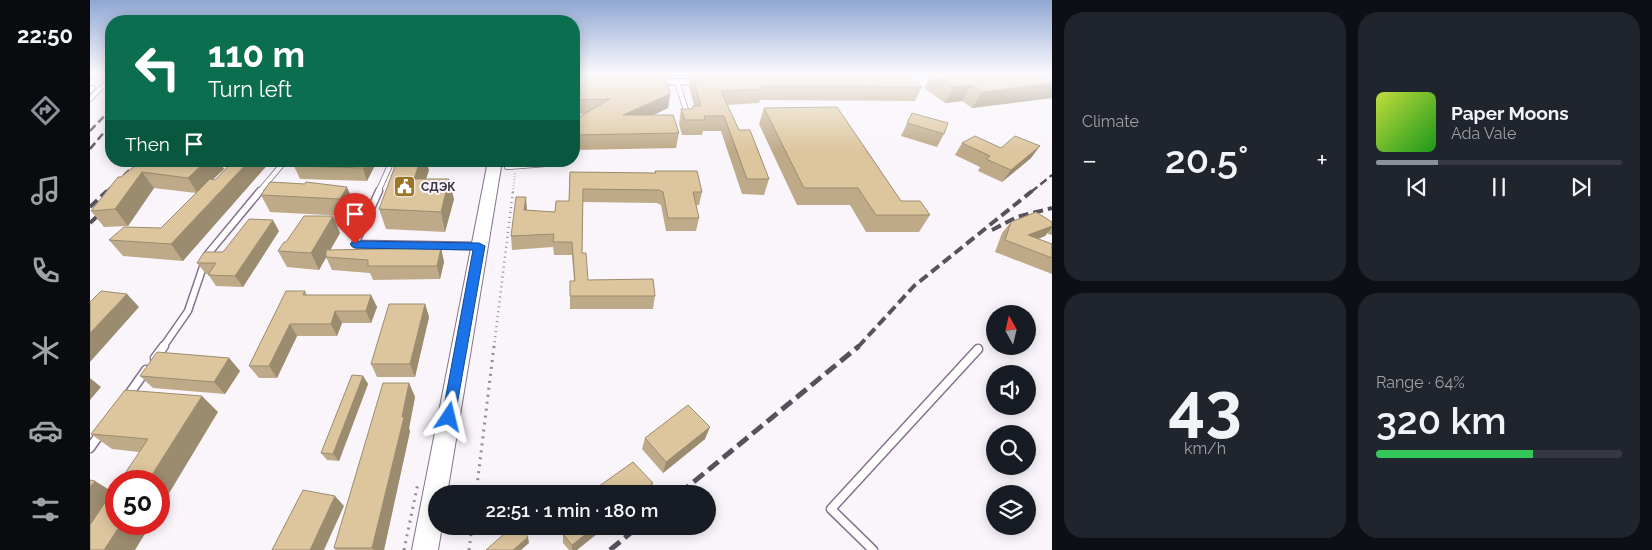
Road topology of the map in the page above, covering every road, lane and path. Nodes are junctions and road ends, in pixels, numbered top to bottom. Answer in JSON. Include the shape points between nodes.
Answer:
{"nodes":[{"id":1,"x":683,"y":100,"type":"edge"},
{"id":2,"x":688,"y":117,"type":"edge"},
{"id":3,"x":279,"y":167,"type":"edge"},
{"id":4,"x":389,"y":167,"type":"edge"},
{"id":5,"x":500,"y":167,"type":"edge"},
{"id":6,"x":516,"y":167,"type":"edge"},
{"id":7,"x":479,"y":246,"type":"junction"},
{"id":8,"x":978,"y":349,"type":"dead end"},
{"id":9,"x":125,"y":400,"type":"edge"},
{"id":10,"x":107,"y":424,"type":"edge"},
{"id":11,"x":90,"y":448,"type":"edge"},
{"id":12,"x":477,"y":485,"type":"edge"},
{"id":13,"x":471,"y":535,"type":"edge"},
{"id":14,"x":425,"y":550,"type":"edge"},
{"id":15,"x":469,"y":550,"type":"edge"},
{"id":16,"x":873,"y":550,"type":"edge"}],
"edges":[{"from":1,"to":2,"type":"lane"},
{"from":3,"to":9,"type":"lane","via":[[207,255],[188,311]]},
{"from":4,"to":7,"type":"lane","via":[[355,244]]},
{"from":5,"to":7,"type":"main road"},
{"from":6,"to":12,"type":"path"},
{"from":7,"to":14,"type":"main road"},
{"from":8,"to":16,"type":"lane","via":[[831,509]]},
{"from":10,"to":11,"type":"lane"},
{"from":13,"to":15,"type":"path"}]}
